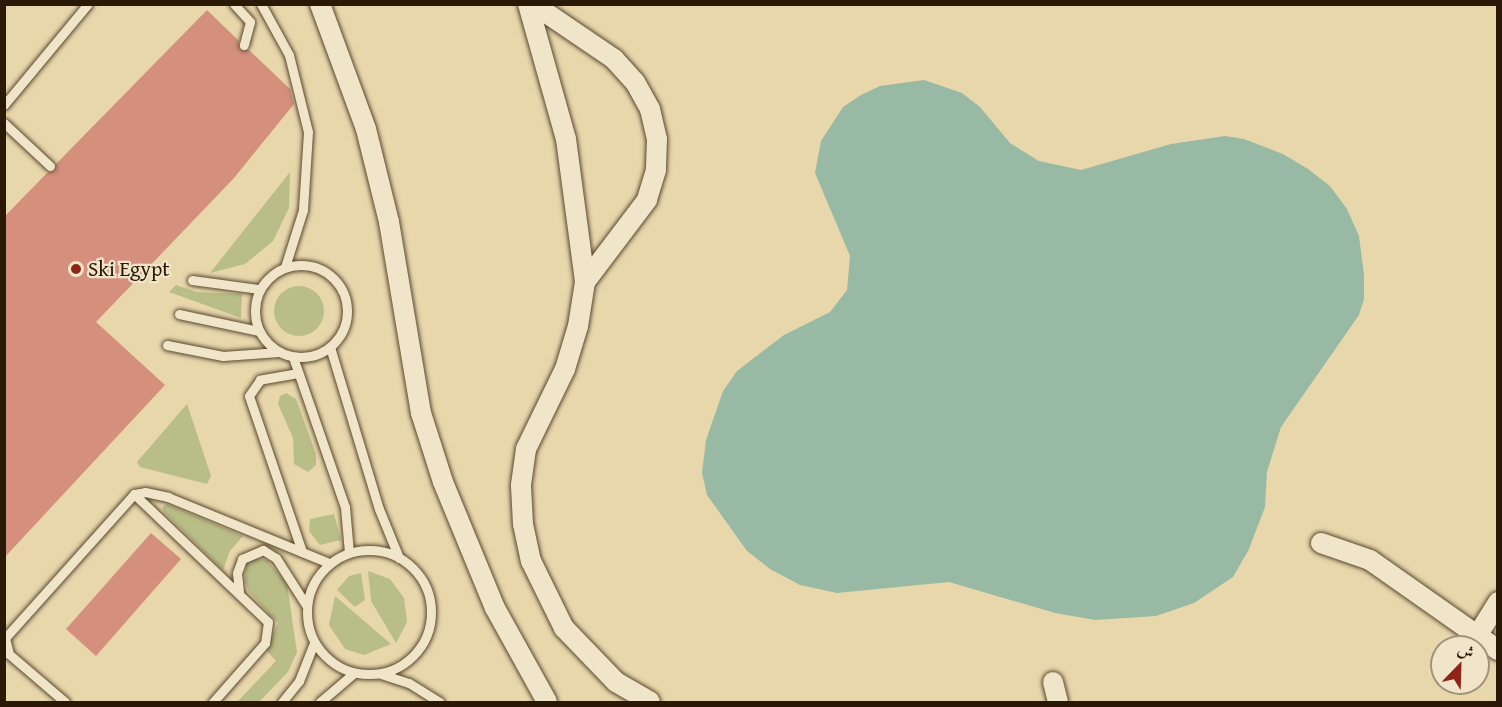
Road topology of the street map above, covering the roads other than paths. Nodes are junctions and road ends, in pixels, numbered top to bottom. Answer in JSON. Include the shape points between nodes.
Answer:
{"nodes":[{"id":1,"x":88,"y":4,"type":"edge"},
{"id":2,"x":234,"y":4,"type":"edge"},
{"id":3,"x":261,"y":4,"type":"edge"},
{"id":4,"x":320,"y":4,"type":"edge"},
{"id":5,"x":528,"y":4,"type":"edge"},
{"id":6,"x":533,"y":4,"type":"edge"},
{"id":7,"x":244,"y":45,"type":"dead end"},
{"id":8,"x":4,"y":105,"type":"edge"},
{"id":9,"x":4,"y":123,"type":"edge"},
{"id":10,"x":50,"y":166,"type":"dead end"},
{"id":11,"x":285,"y":267,"type":"junction"},
{"id":12,"x":192,"y":280,"type":"dead end"},
{"id":13,"x":585,"y":282,"type":"junction"},
{"id":14,"x":259,"y":289,"type":"junction"},
{"id":15,"x":179,"y":314,"type":"dead end"},
{"id":16,"x":259,"y":331,"type":"junction"},
{"id":17,"x":167,"y":345,"type":"dead end"},
{"id":18,"x":330,"y":347,"type":"junction"},
{"id":19,"x":279,"y":352,"type":"junction"},
{"id":20,"x":293,"y":357,"type":"junction"},
{"id":21,"x":298,"y":373,"type":"junction"},
{"id":22,"x":134,"y":494,"type":"junction"},
{"id":23,"x":1321,"y":543,"type":"dead end"},
{"id":24,"x":302,"y":552,"type":"junction"},
{"id":25,"x":349,"y":553,"type":"junction"},
{"id":26,"x":399,"y":558,"type":"junction"},
{"id":27,"x":329,"y":563,"type":"junction"},
{"id":28,"x":239,"y":592,"type":"junction"},
{"id":29,"x":1497,"y":602,"type":"edge"},
{"id":30,"x":306,"y":605,"type":"junction"},
{"id":31,"x":1476,"y":635,"type":"edge"},
{"id":32,"x":1478,"y":635,"type":"edge"},
{"id":33,"x":314,"y":643,"type":"junction"},
{"id":34,"x":354,"y":673,"type":"junction"},
{"id":35,"x":381,"y":674,"type":"junction"},
{"id":36,"x":1053,"y":682,"type":"dead end"},
{"id":37,"x":65,"y":702,"type":"edge"},
{"id":38,"x":213,"y":702,"type":"edge"},
{"id":39,"x":282,"y":702,"type":"edge"},
{"id":40,"x":320,"y":702,"type":"edge"},
{"id":41,"x":440,"y":702,"type":"edge"},
{"id":42,"x":546,"y":702,"type":"edge"},
{"id":43,"x":650,"y":702,"type":"edge"},
{"id":44,"x":1058,"y":702,"type":"edge"}],
"edges":[{"from":1,"to":8,"type":"lane"},
{"from":2,"to":7,"type":"lane","via":[[250,22]]},
{"from":3,"to":11,"type":"lane","via":[[289,56],[308,132],[303,210]]},
{"from":4,"to":42,"type":"street","via":[[366,129],[389,222],[421,413],[443,482],[482,580]]},
{"from":5,"to":13,"type":"street","via":[[566,139]]},
{"from":6,"to":13,"type":"street","via":[[614,60],[635,82],[650,109],[657,139],[656,170],[647,200]]},
{"from":9,"to":10,"type":"lane"},
{"from":11,"to":14,"type":"lane"},
{"from":11,"to":18,"type":"lane","via":[[314,266],[338,282],[347,309],[346,324]]},
{"from":12,"to":14,"type":"lane"},
{"from":13,"to":43,"type":"street","via":[[578,326],[565,369],[526,449],[521,486],[523,524],[538,578],[564,628],[616,682]]},
{"from":14,"to":16,"type":"lane","via":[[255,303]]},
{"from":15,"to":16,"type":"lane"},
{"from":16,"to":19,"type":"lane"},
{"from":17,"to":19,"type":"lane","via":[[223,356]]},
{"from":18,"to":20,"type":"lane","via":[[306,357]]},
{"from":18,"to":26,"type":"lane","via":[[379,509]]},
{"from":19,"to":20,"type":"lane"},
{"from":20,"to":21,"type":"lane"},
{"from":21,"to":24,"type":"lane","via":[[260,380],[249,396]]},
{"from":21,"to":25,"type":"lane","via":[[348,518]]},
{"from":22,"to":24,"type":"lane","via":[[168,497]]},
{"from":22,"to":28,"type":"lane"},
{"from":22,"to":37,"type":"lane","via":[[5,638],[9,654]]},
{"from":23,"to":31,"type":"street","via":[[1370,560]]},
{"from":24,"to":27,"type":"lane"},
{"from":25,"to":26,"type":"lane","via":[[383,551]]},
{"from":25,"to":27,"type":"lane"},
{"from":26,"to":35,"type":"lane","via":[[425,585],[431,603],[431,622],[414,656]]},
{"from":27,"to":30,"type":"lane","via":[[310,590]]},
{"from":28,"to":30,"type":"lane","via":[[237,573],[242,559],[263,550],[276,558]]},
{"from":28,"to":38,"type":"lane","via":[[265,616],[268,637]]},
{"from":29,"to":32,"type":"street"},
{"from":30,"to":33,"type":"lane","via":[[307,625]]},
{"from":33,"to":34,"type":"lane","via":[[331,662]]},
{"from":33,"to":39,"type":"lane","via":[[299,681]]},
{"from":34,"to":35,"type":"lane"},
{"from":34,"to":40,"type":"lane"},
{"from":35,"to":41,"type":"lane","via":[[409,683]]},
{"from":36,"to":44,"type":"street"}]}
